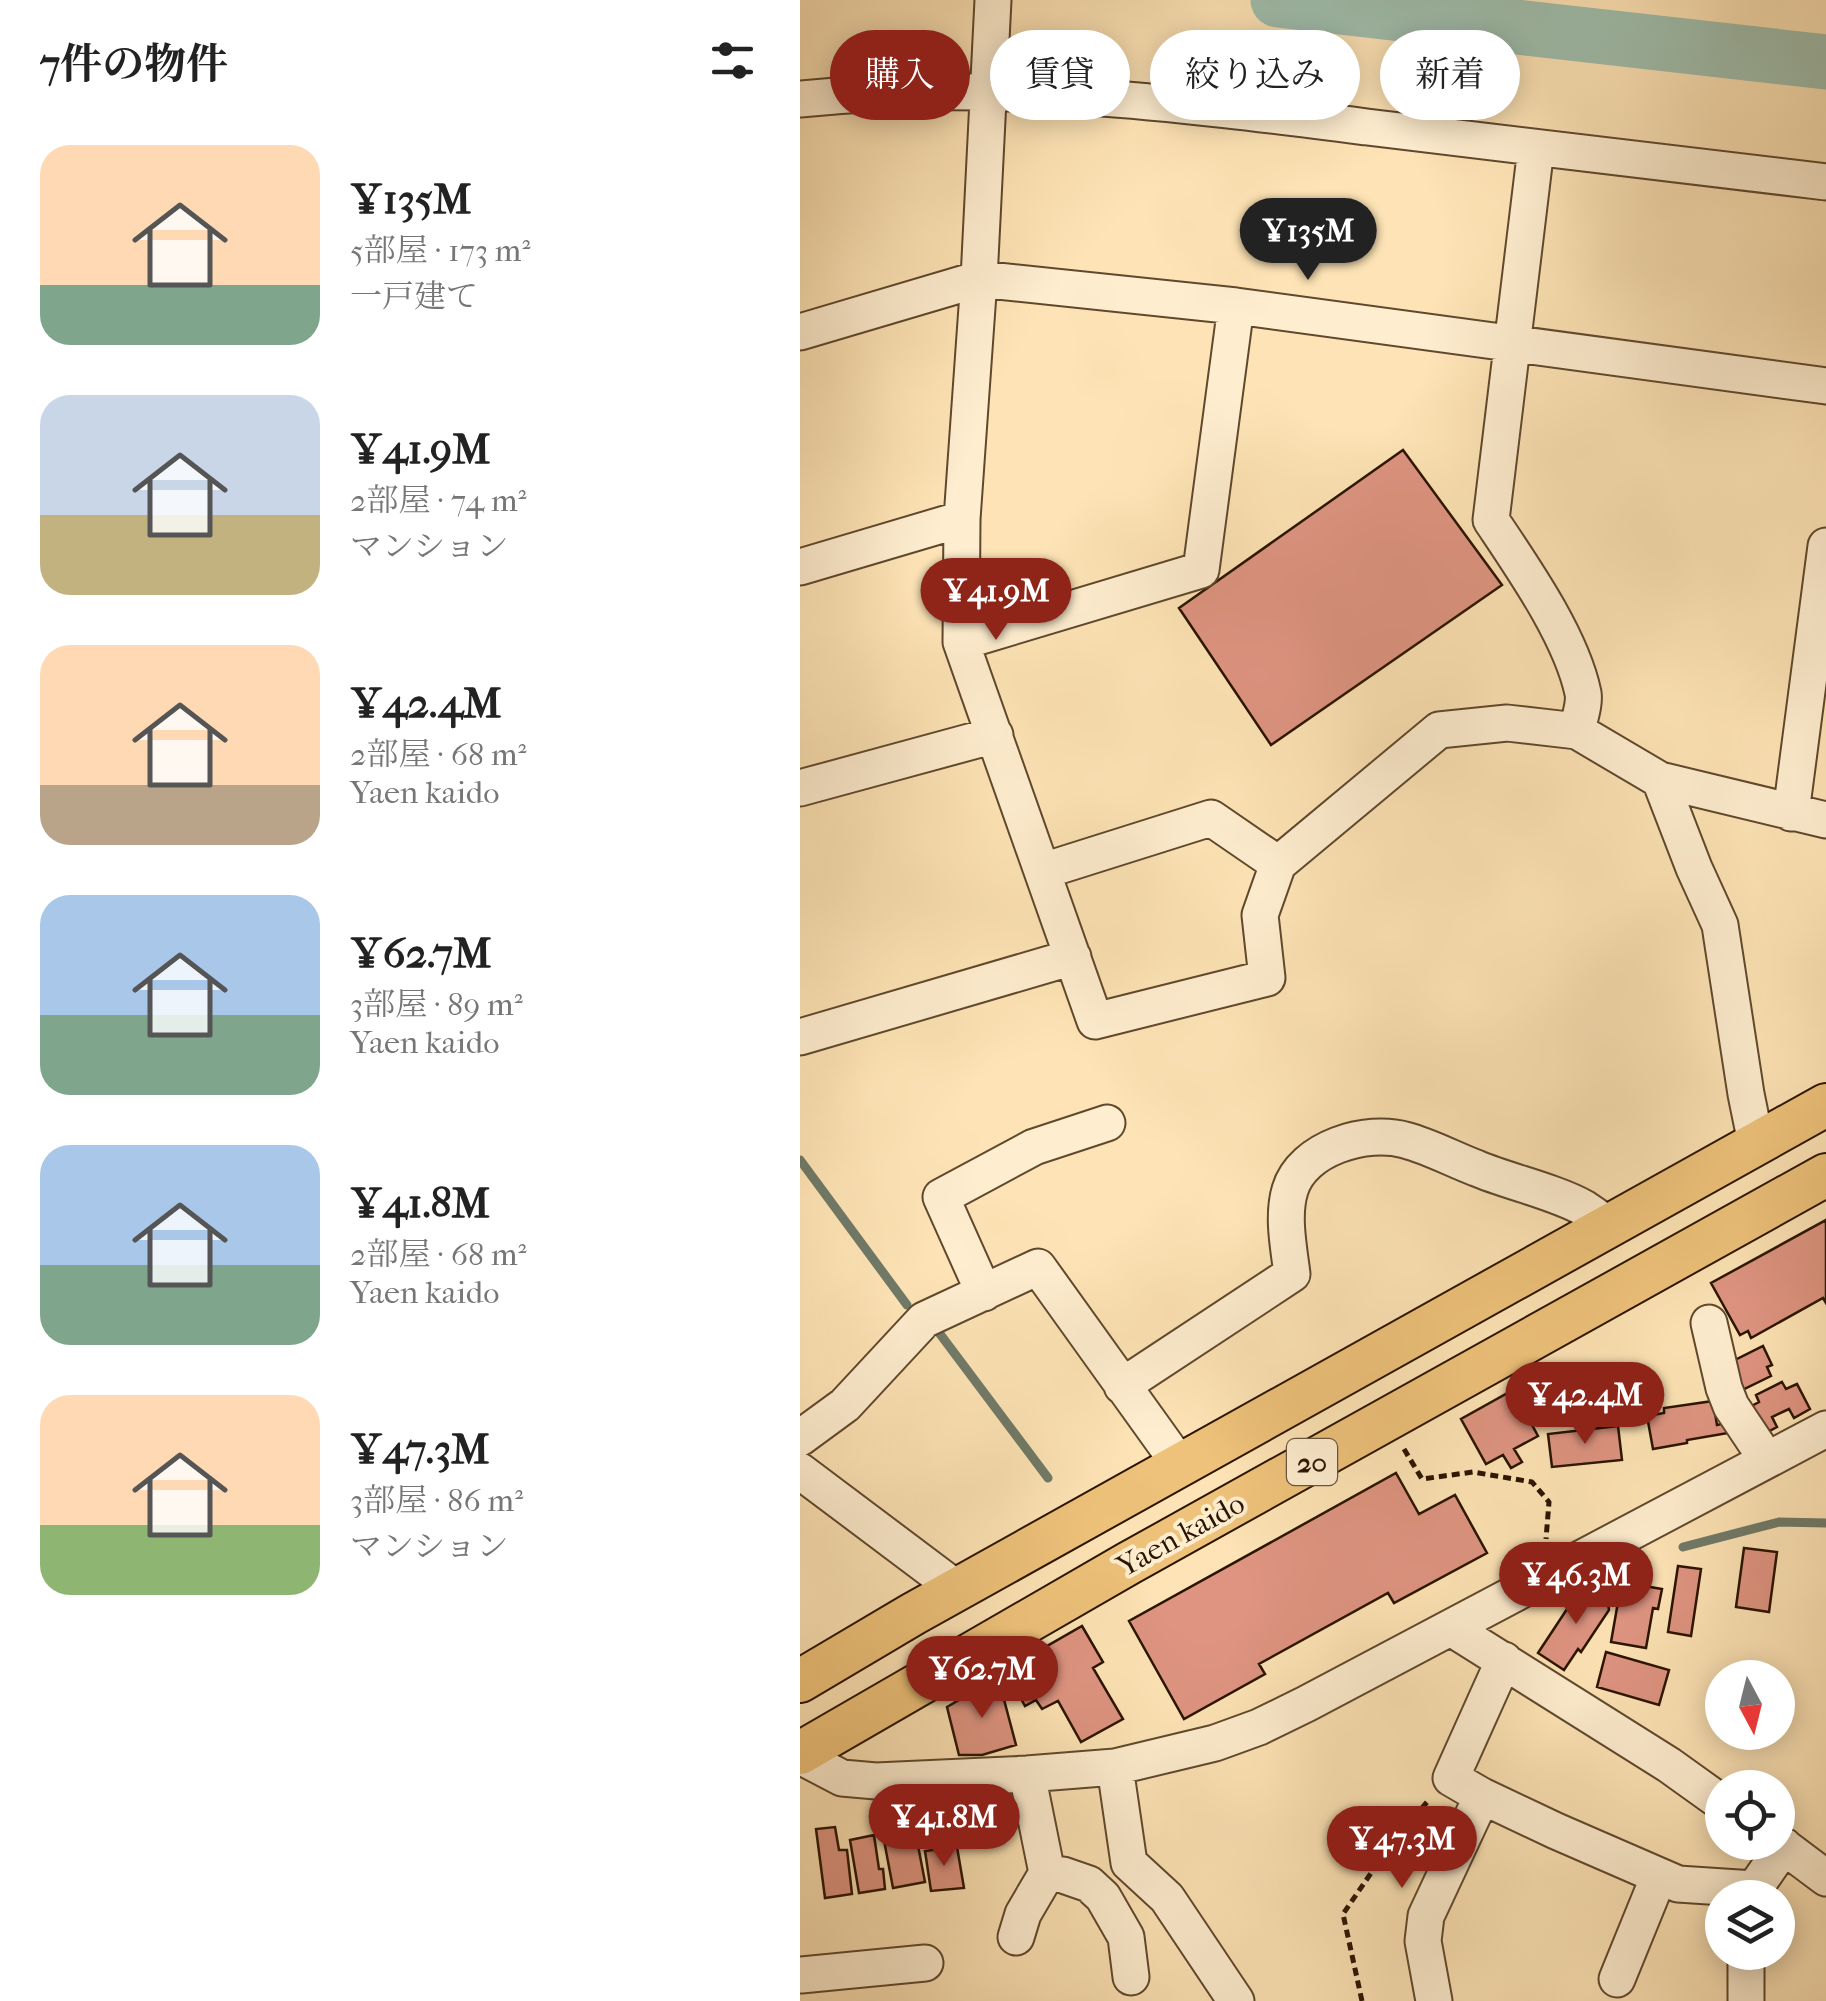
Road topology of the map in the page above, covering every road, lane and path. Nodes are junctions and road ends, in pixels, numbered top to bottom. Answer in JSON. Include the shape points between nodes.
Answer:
{"nodes":[{"id":1,"x":993,"y":0,"type":"edge"},
{"id":2,"x":988,"y":74,"type":"junction"},
{"id":3,"x":800,"y":99,"type":"edge"},
{"id":4,"x":1536,"y":148,"type":"junction"},
{"id":5,"x":1826,"y":182,"type":"edge"},
{"id":6,"x":979,"y":280,"type":"junction"},
{"id":7,"x":1236,"y":306,"type":"junction"},
{"id":8,"x":800,"y":332,"type":"edge"},
{"id":9,"x":1514,"y":343,"type":"junction"},
{"id":10,"x":1826,"y":386,"type":"edge"},
{"id":11,"x":962,"y":519,"type":"junction"},
{"id":12,"x":1826,"y":546,"type":"edge"},
{"id":13,"x":800,"y":567,"type":"edge"},
{"id":14,"x":1822,"y":610,"type":"edge"},
{"id":15,"x":961,"y":642,"type":"junction"},
{"id":16,"x":1577,"y":732,"type":"junction"},
{"id":17,"x":995,"y":736,"type":"junction"},
{"id":18,"x":1660,"y":780,"type":"junction"},
{"id":19,"x":800,"y":788,"type":"edge"},
{"id":20,"x":1791,"y":813,"type":"junction"},
{"id":21,"x":1826,"y":820,"type":"edge"},
{"id":22,"x":1278,"y":864,"type":"junction"},
{"id":23,"x":1042,"y":871,"type":"junction"},
{"id":24,"x":1073,"y":957,"type":"junction"},
{"id":25,"x":800,"y":1037,"type":"edge"},
{"id":26,"x":1826,"y":1105,"type":"edge"},
{"id":27,"x":1107,"y":1123,"type":"dead end"},
{"id":28,"x":1756,"y":1143,"type":"junction"},
{"id":29,"x":1826,"y":1176,"type":"edge"},
{"id":30,"x":1788,"y":1198,"type":"junction"},
{"id":31,"x":1608,"y":1226,"type":"junction"},
{"id":32,"x":984,"y":1293,"type":"junction"},
{"id":33,"x":1709,"y":1322,"type":"dead end"},
{"id":34,"x":1122,"y":1386,"type":"junction"},
{"id":35,"x":1826,"y":1429,"type":"edge"},
{"id":36,"x":800,"y":1438,"type":"edge"},
{"id":37,"x":1400,"y":1442,"type":"dead end"},
{"id":38,"x":1767,"y":1460,"type":"junction"},
{"id":39,"x":1180,"y":1465,"type":"junction"},
{"id":40,"x":800,"y":1472,"type":"edge"},
{"id":41,"x":1546,"y":1538,"type":"dead end"},
{"id":42,"x":957,"y":1589,"type":"junction"},
{"id":43,"x":913,"y":1614,"type":"junction"},
{"id":44,"x":1450,"y":1628,"type":"junction"},
{"id":45,"x":1504,"y":1660,"type":"junction"},
{"id":46,"x":950,"y":1666,"type":"junction"},
{"id":47,"x":800,"y":1681,"type":"edge"},
{"id":48,"x":800,"y":1754,"type":"edge"},
{"id":49,"x":1114,"y":1767,"type":"junction"},
{"id":50,"x":1027,"y":1774,"type":"junction"},
{"id":51,"x":1451,"y":1778,"type":"junction"},
{"id":52,"x":1705,"y":1791,"type":"edge"},
{"id":53,"x":1482,"y":1796,"type":"junction"},
{"id":54,"x":1795,"y":1855,"type":"edge"},
{"id":55,"x":1047,"y":1873,"type":"junction"},
{"id":56,"x":1659,"y":1876,"type":"junction"},
{"id":57,"x":1826,"y":1878,"type":"edge"},
{"id":58,"x":1705,"y":1888,"type":"edge"},
{"id":59,"x":1016,"y":1937,"type":"dead end"},
{"id":60,"x":925,"y":1963,"type":"dead end"},
{"id":61,"x":1746,"y":1970,"type":"edge"},
{"id":62,"x":800,"y":1973,"type":"edge"},
{"id":63,"x":1132,"y":1977,"type":"dead end"},
{"id":64,"x":1617,"y":1979,"type":"dead end"},
{"id":65,"x":805,"y":2001,"type":"edge"},
{"id":66,"x":1236,"y":2001,"type":"edge"},
{"id":67,"x":1362,"y":2001,"type":"edge"},
{"id":68,"x":1434,"y":2001,"type":"edge"},
{"id":69,"x":1746,"y":2001,"type":"edge"}],
"edges":[{"from":1,"to":2,"type":"street"},
{"from":2,"to":3,"type":"street"},
{"from":2,"to":4,"type":"street"},
{"from":2,"to":6,"type":"street"},
{"from":4,"to":5,"type":"street"},
{"from":4,"to":9,"type":"street"},
{"from":6,"to":7,"type":"street"},
{"from":6,"to":8,"type":"street"},
{"from":6,"to":11,"type":"street"},
{"from":7,"to":9,"type":"street"},
{"from":7,"to":15,"type":"street","via":[[1201,570]]},
{"from":9,"to":10,"type":"street"},
{"from":9,"to":16,"type":"street","via":[[1491,520],[1563,639],[1584,697]]},
{"from":11,"to":13,"type":"street"},
{"from":11,"to":15,"type":"street"},
{"from":12,"to":14,"type":"street"},
{"from":14,"to":20,"type":"street"},
{"from":15,"to":17,"type":"street"},
{"from":16,"to":18,"type":"street"},
{"from":16,"to":22,"type":"street","via":[[1508,723],[1439,730]]},
{"from":17,"to":19,"type":"street"},
{"from":17,"to":23,"type":"street"},
{"from":18,"to":20,"type":"street"},
{"from":18,"to":28,"type":"street","via":[[1720,925]]},
{"from":20,"to":21,"type":"street"},
{"from":22,"to":23,"type":"street","via":[[1212,818]]},
{"from":22,"to":24,"type":"street","via":[[1260,914],[1267,978],[1095,1021]]},
{"from":23,"to":24,"type":"street"},
{"from":24,"to":25,"type":"street"},
{"from":26,"to":28,"type":"main road","name":"Yaen kaido","number":"20"},
{"from":27,"to":32,"type":"street","via":[[1034,1147],[941,1198]]},
{"from":28,"to":30,"type":"main road"},
{"from":28,"to":31,"type":"main road","name":"Yaen kaido","number":"20"},
{"from":29,"to":30,"type":"main road","name":"Yaen kaido","number":"20"},
{"from":30,"to":46,"type":"main road","name":"Yaen kaido","number":"20"},
{"from":31,"to":34,"type":"street","via":[[1584,1208],[1401,1138],[1348,1140],[1301,1170],[1290,1190],[1292,1274]]},
{"from":31,"to":39,"type":"main road","name":"Yaen kaido","number":"20"},
{"from":32,"to":34,"type":"street","via":[[1038,1267]]},
{"from":32,"to":36,"type":"street","via":[[924,1320],[845,1405]]},
{"from":33,"to":38,"type":"street","via":[[1731,1406]]},
{"from":34,"to":39,"type":"street"},
{"from":35,"to":38,"type":"street"},
{"from":37,"to":41,"type":"path","via":[[1422,1479],[1473,1472],[1532,1482],[1549,1502]]},
{"from":38,"to":44,"type":"street"},
{"from":39,"to":42,"type":"main road","name":"Yaen kaido","number":"20"},
{"from":40,"to":42,"type":"street"},
{"from":42,"to":43,"type":"main road","name":"Yaen kaido","number":"20"},
{"from":43,"to":46,"type":"main road","via":[[905,1637],[912,1652]]},
{"from":43,"to":47,"type":"main road","name":"Yaen kaido","number":"20"},
{"from":44,"to":45,"type":"street"},
{"from":44,"to":49,"type":"street","via":[[1259,1727]]},
{"from":45,"to":51,"type":"street"},
{"from":45,"to":52,"type":"street"},
{"from":46,"to":48,"type":"main road","name":"Yaen kaido","number":"20"},
{"from":48,"to":50,"type":"street","via":[[842,1778]]},
{"from":49,"to":50,"type":"street"},
{"from":49,"to":66,"type":"street","via":[[1129,1862],[1167,1898]]},
{"from":50,"to":55,"type":"street"},
{"from":51,"to":53,"type":"street"},
{"from":51,"to":67,"type":"path","via":[[1393,1841],[1343,1914]]},
{"from":53,"to":56,"type":"street"},
{"from":53,"to":68,"type":"street","via":[[1426,1916],[1422,1941]]},
{"from":54,"to":57,"type":"street"},
{"from":55,"to":59,"type":"street"},
{"from":55,"to":63,"type":"street","via":[[1089,1884],[1104,1897],[1126,1936]]},
{"from":56,"to":58,"type":"street"},
{"from":56,"to":64,"type":"street"},
{"from":60,"to":62,"type":"street"},
{"from":61,"to":69,"type":"street"},
{"from":62,"to":65,"type":"street"}]}
